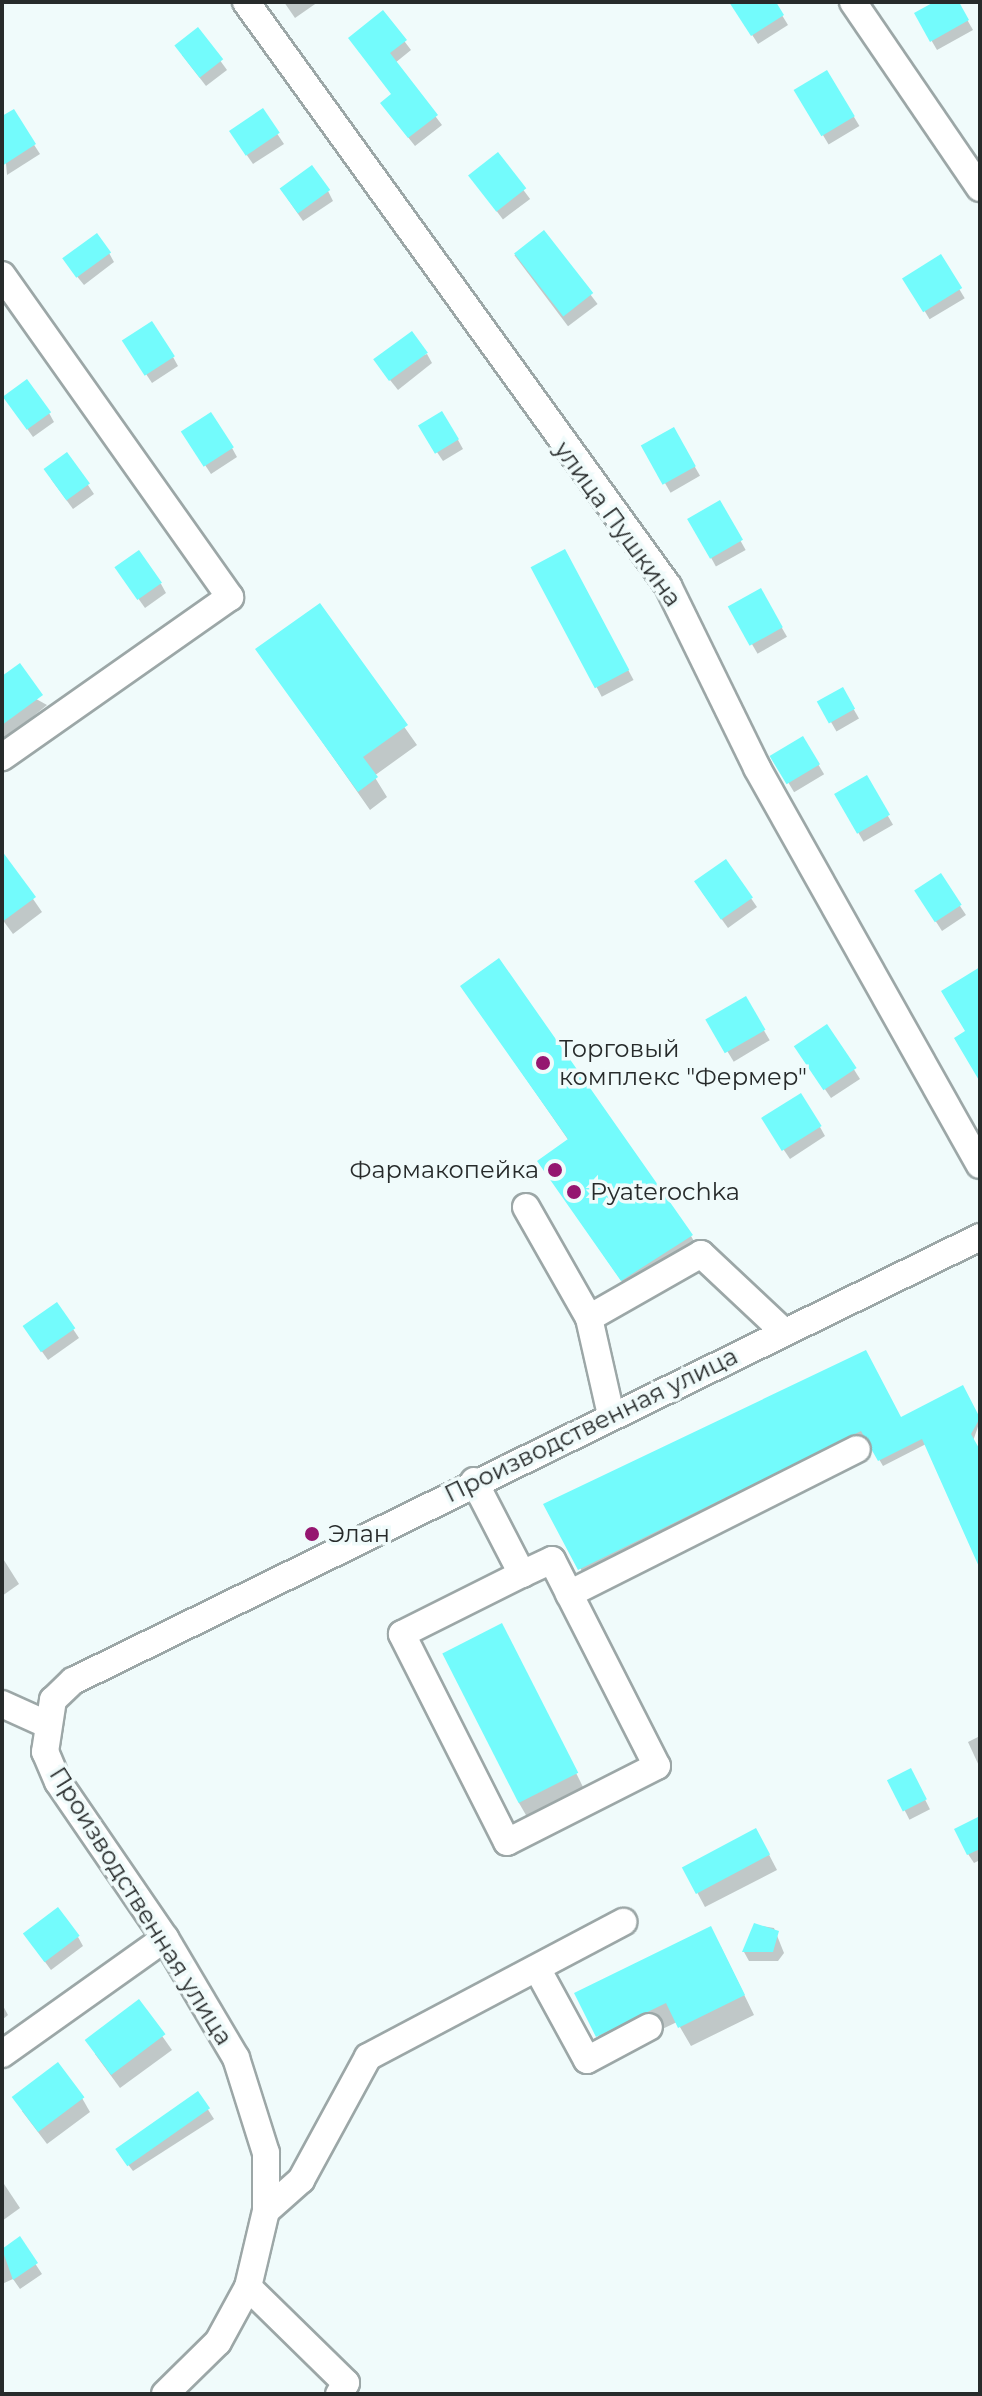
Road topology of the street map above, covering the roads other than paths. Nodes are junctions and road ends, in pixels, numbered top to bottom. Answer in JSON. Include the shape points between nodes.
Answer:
{"nodes":[{"id":1,"x":246,"y":2,"type":"edge"},
{"id":2,"x":853,"y":2,"type":"edge"},
{"id":3,"x":980,"y":188,"type":"edge"},
{"id":4,"x":2,"y":275,"type":"edge"},
{"id":5,"x":2,"y":757,"type":"edge"},
{"id":6,"x":980,"y":1165,"type":"edge"},
{"id":7,"x":526,"y":1207,"type":"dead end"},
{"id":8,"x":980,"y":1237,"type":"edge"},
{"id":9,"x":589,"y":1318,"type":"junction"},
{"id":10,"x":784,"y":1332,"type":"junction"},
{"id":11,"x":611,"y":1415,"type":"junction"},
{"id":12,"x":857,"y":1449,"type":"dead end"},
{"id":13,"x":474,"y":1481,"type":"junction"},
{"id":14,"x":522,"y":1574,"type":"junction"},
{"id":15,"x":569,"y":1594,"type":"junction"},
{"id":16,"x":2,"y":1704,"type":"edge"},
{"id":17,"x":46,"y":1724,"type":"junction"},
{"id":18,"x":623,"y":1922,"type":"dead end"},
{"id":19,"x":165,"y":1938,"type":"junction"},
{"id":20,"x":539,"y":1972,"type":"junction"},
{"id":21,"x":649,"y":2027,"type":"dead end"},
{"id":22,"x":2,"y":2054,"type":"edge"},
{"id":23,"x":266,"y":2211,"type":"junction"},
{"id":24,"x":248,"y":2287,"type":"junction"},
{"id":25,"x":165,"y":2394,"type":"edge"},
{"id":26,"x":339,"y":2394,"type":"edge"}],
"edges":[{"from":1,"to":6,"type":"street","name":"улица Пушкина","via":[[668,586],[757,768]]},
{"from":2,"to":3,"type":"street"},
{"from":4,"to":5,"type":"street","via":[[230,597]]},
{"from":7,"to":9,"type":"street"},
{"from":8,"to":10,"type":"street","name":"Производственная улица"},
{"from":9,"to":10,"type":"street","via":[[701,1254]]},
{"from":9,"to":11,"type":"street"},
{"from":10,"to":11,"type":"street","name":"Производственная улица"},
{"from":11,"to":13,"type":"street","name":"Производственная улица"},
{"from":12,"to":15,"type":"street"},
{"from":13,"to":14,"type":"street"},
{"from":13,"to":17,"type":"street","name":"Производственная улица","via":[[73,1681],[53,1700]]},
{"from":14,"to":15,"type":"street","via":[[552,1560]]},
{"from":14,"to":15,"type":"street","via":[[402,1634],[507,1842],[657,1766]]},
{"from":16,"to":17,"type":"street"},
{"from":17,"to":19,"type":"street","name":"Производственная улица","via":[[45,1752],[58,1782]]},
{"from":18,"to":20,"type":"street"},
{"from":19,"to":22,"type":"street"},
{"from":19,"to":23,"type":"street","name":"Производственная улица","via":[[254,2102],[266,2153]]},
{"from":20,"to":21,"type":"street","via":[[587,2060]]},
{"from":20,"to":23,"type":"street","via":[[368,2057],[301,2180]]},
{"from":23,"to":24,"type":"street","name":"Производственная улица"},
{"from":24,"to":25,"type":"street","name":"Производственная улица","via":[[218,2342]]},
{"from":24,"to":26,"type":"street","via":[[346,2383]]}]}
